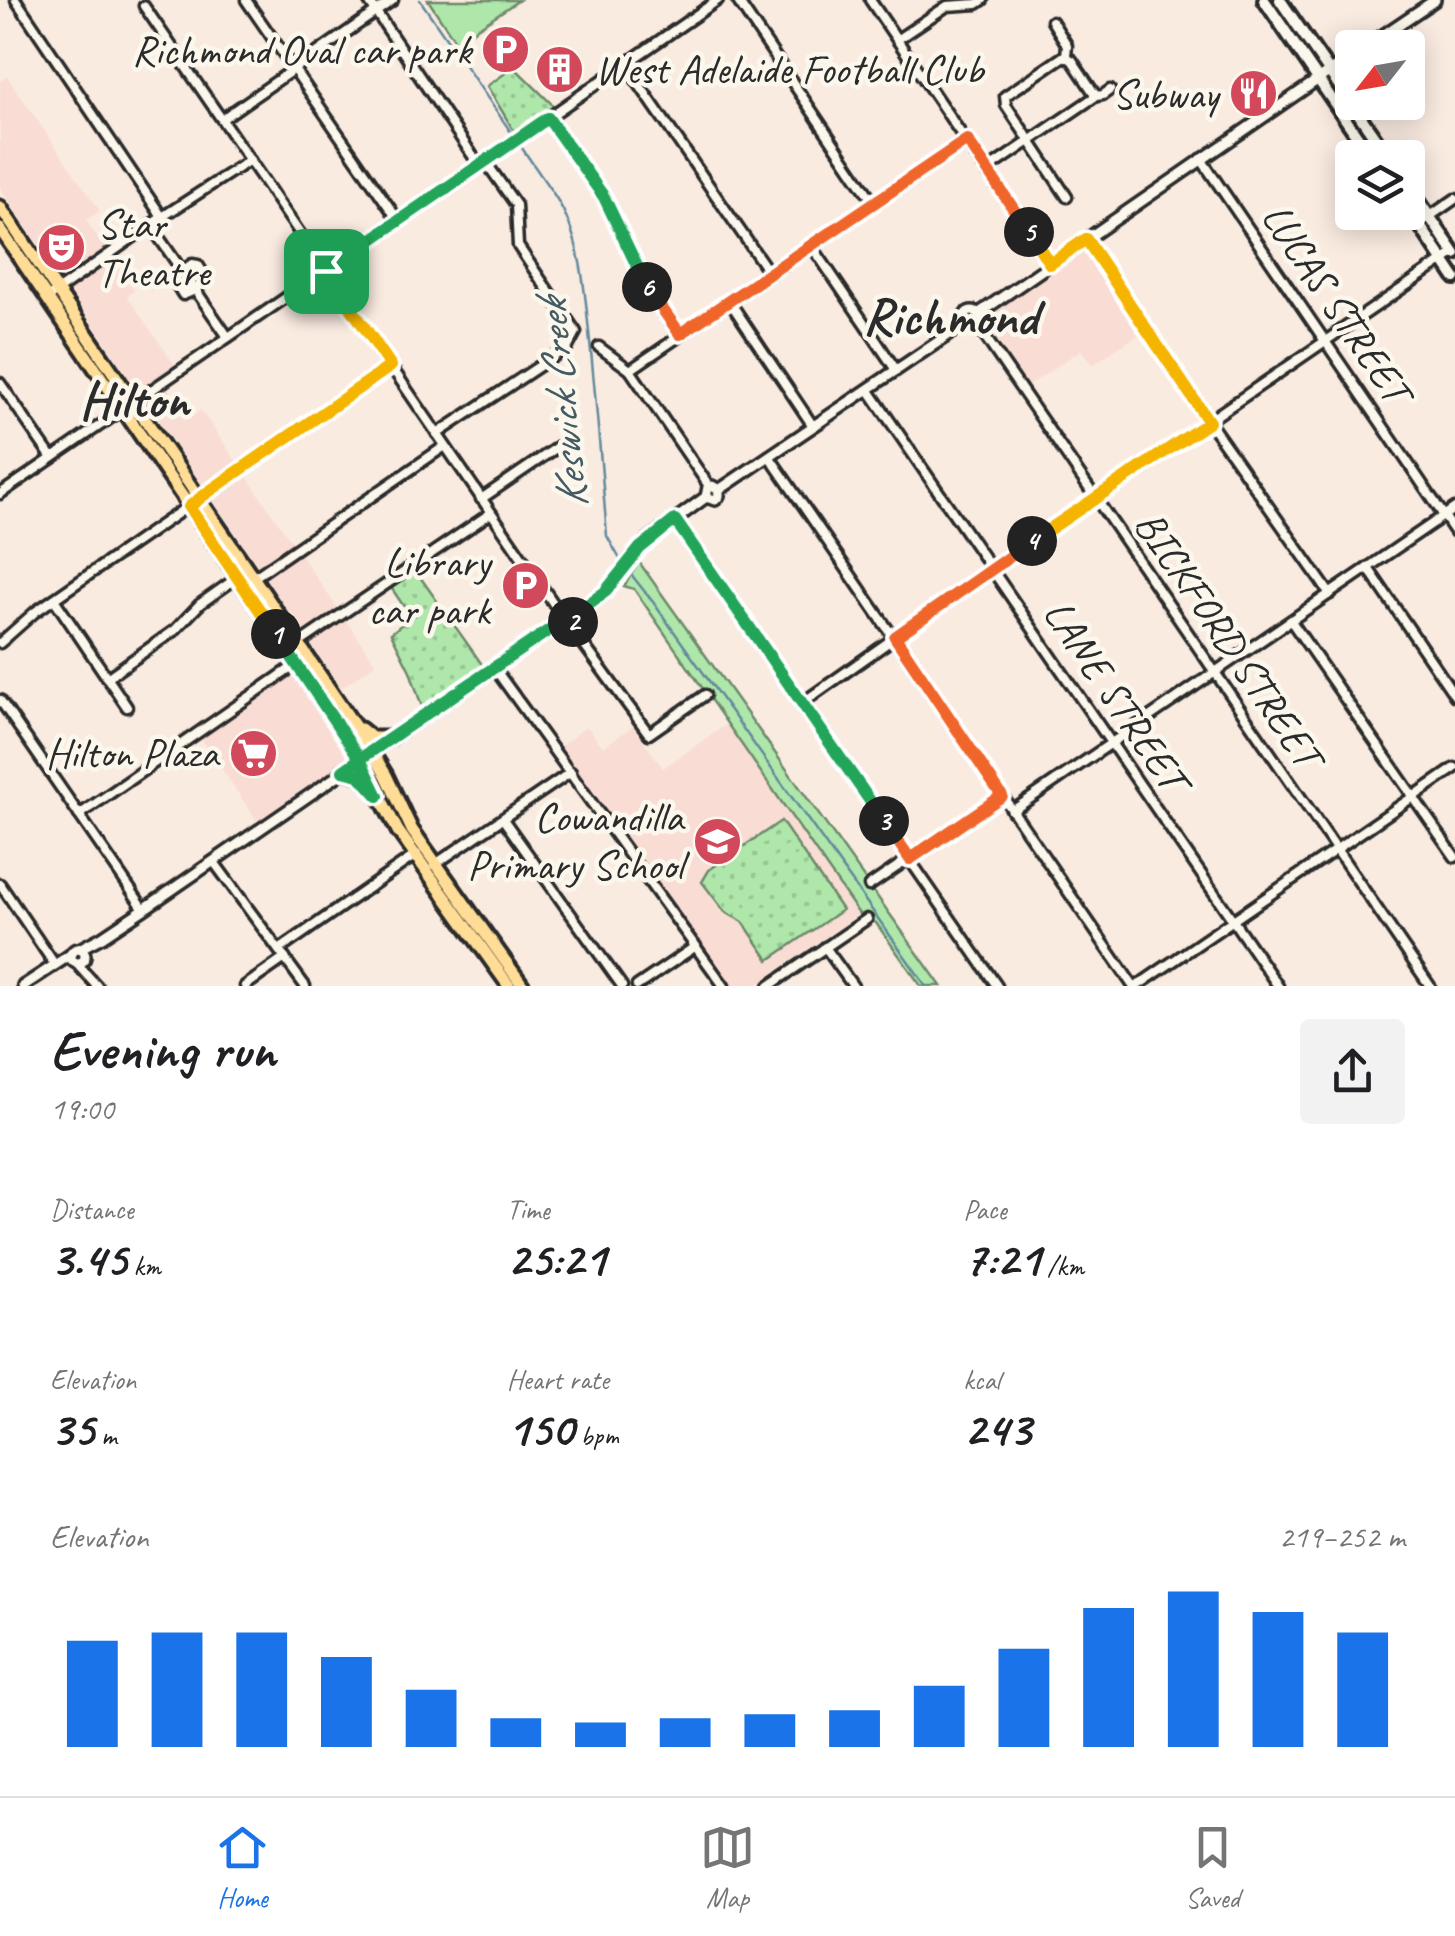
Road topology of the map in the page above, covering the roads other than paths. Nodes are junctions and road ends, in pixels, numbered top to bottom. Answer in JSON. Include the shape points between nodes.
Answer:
{"nodes":[{"id":1,"x":16,"y":0,"type":"edge"},
{"id":2,"x":246,"y":0,"type":"edge"},
{"id":3,"x":368,"y":0,"type":"edge"},
{"id":4,"x":393,"y":0,"type":"edge"},
{"id":5,"x":718,"y":0,"type":"edge"},
{"id":6,"x":737,"y":0,"type":"edge"},
{"id":7,"x":870,"y":0,"type":"edge"},
{"id":8,"x":984,"y":0,"type":"edge"},
{"id":9,"x":1264,"y":0,"type":"edge"},
{"id":10,"x":1280,"y":0,"type":"edge"},
{"id":11,"x":1435,"y":0,"type":"edge"},
{"id":12,"x":1422,"y":4,"type":"edge"},
{"id":13,"x":144,"y":6,"type":"dead end"},
{"id":14,"x":376,"y":12,"type":"junction"},
{"id":15,"x":1052,"y":21,"type":"dead end"},
{"id":16,"x":1388,"y":30,"type":"edge"},
{"id":17,"x":898,"y":39,"type":"junction"},
{"id":18,"x":1066,"y":56,"type":"junction"},
{"id":19,"x":625,"y":64,"type":"junction"},
{"id":20,"x":1335,"y":68,"type":"edge"},
{"id":21,"x":294,"y":69,"type":"junction"},
{"id":22,"x":1330,"y":71,"type":"junction"},
{"id":23,"x":1318,"y":79,"type":"junction"},
{"id":24,"x":1110,"y":90,"type":"dead end"},
{"id":25,"x":1096,"y":96,"type":"junction"},
{"id":26,"x":222,"y":118,"type":"junction"},
{"id":27,"x":548,"y":118,"type":"junction"},
{"id":28,"x":967,"y":140,"type":"junction"},
{"id":29,"x":1360,"y":140,"type":"edge"},
{"id":30,"x":1377,"y":140,"type":"edge"},
{"id":31,"x":1030,"y":141,"type":"junction"},
{"id":32,"x":1201,"y":159,"type":"junction"},
{"id":33,"x":250,"y":160,"type":"junction"},
{"id":34,"x":482,"y":163,"type":"junction"},
{"id":35,"x":987,"y":170,"type":"junction"},
{"id":36,"x":1067,"y":197,"type":"dead end"},
{"id":37,"x":1455,"y":199,"type":"edge"},
{"id":38,"x":874,"y":203,"type":"junction"},
{"id":39,"x":0,"y":207,"type":"edge"},
{"id":40,"x":1425,"y":211,"type":"edge"},
{"id":41,"x":1429,"y":217,"type":"junction"},
{"id":42,"x":162,"y":218,"type":"junction"},
{"id":43,"x":398,"y":220,"type":"junction"},
{"id":44,"x":1425,"y":220,"type":"edge"},
{"id":45,"x":151,"y":226,"type":"junction"},
{"id":46,"x":1422,"y":230,"type":"edge"},
{"id":47,"x":4,"y":231,"type":"edge"},
{"id":48,"x":1086,"y":239,"type":"junction"},
{"id":49,"x":812,"y":246,"type":"junction"},
{"id":50,"x":1454,"y":253,"type":"edge"},
{"id":51,"x":1443,"y":260,"type":"junction"},
{"id":52,"x":1050,"y":264,"type":"junction"},
{"id":53,"x":182,"y":271,"type":"junction"},
{"id":54,"x":326,"y":271,"type":"junction"},
{"id":55,"x":770,"y":274,"type":"junction"},
{"id":56,"x":1455,"y":278,"type":"edge"},
{"id":57,"x":310,"y":281,"type":"dead end"},
{"id":58,"x":195,"y":290,"type":"junction"},
{"id":59,"x":51,"y":295,"type":"junction"},
{"id":60,"x":730,"y":302,"type":"junction"},
{"id":61,"x":974,"y":321,"type":"junction"},
{"id":62,"x":680,"y":334,"type":"junction"},
{"id":63,"x":228,"y":338,"type":"junction"},
{"id":64,"x":1326,"y":340,"type":"junction"},
{"id":65,"x":599,"y":347,"type":"dead end"},
{"id":66,"x":391,"y":366,"type":"junction"},
{"id":67,"x":630,"y":370,"type":"junction"},
{"id":68,"x":896,"y":370,"type":"junction"},
{"id":69,"x":0,"y":383,"type":"edge"},
{"id":70,"x":868,"y":389,"type":"junction"},
{"id":71,"x":128,"y":405,"type":"junction"},
{"id":72,"x":1209,"y":422,"type":"junction"},
{"id":73,"x":813,"y":426,"type":"junction"},
{"id":74,"x":438,"y":434,"type":"junction"},
{"id":75,"x":446,"y":446,"type":"junction"},
{"id":76,"x":559,"y":446,"type":"dead end"},
{"id":77,"x":770,"y":456,"type":"junction"},
{"id":78,"x":52,"y":458,"type":"junction"},
{"id":79,"x":711,"y":491,"type":"junction"},
{"id":80,"x":0,"y":494,"type":"edge"},
{"id":81,"x":481,"y":499,"type":"junction"},
{"id":82,"x":1096,"y":499,"type":"junction"},
{"id":83,"x":194,"y":503,"type":"junction"},
{"id":84,"x":1455,"y":508,"type":"edge"},
{"id":85,"x":491,"y":513,"type":"junction"},
{"id":86,"x":1444,"y":516,"type":"junction"},
{"id":87,"x":675,"y":520,"type":"junction"},
{"id":88,"x":1455,"y":532,"type":"edge"},
{"id":89,"x":1368,"y":568,"type":"junction"},
{"id":90,"x":992,"y":569,"type":"junction"},
{"id":91,"x":245,"y":578,"type":"junction"},
{"id":92,"x":1330,"y":594,"type":"junction"},
{"id":93,"x":54,"y":599,"type":"junction"},
{"id":94,"x":559,"y":618,"type":"junction"},
{"id":95,"x":572,"y":620,"type":"junction"},
{"id":96,"x":1291,"y":621,"type":"junction"},
{"id":97,"x":895,"y":637,"type":"junction"},
{"id":98,"x":0,"y":643,"type":"edge"},
{"id":99,"x":298,"y":644,"type":"junction"},
{"id":100,"x":302,"y":661,"type":"junction"},
{"id":101,"x":495,"y":668,"type":"junction"},
{"id":102,"x":1214,"y":674,"type":"junction"},
{"id":103,"x":107,"y":678,"type":"junction"},
{"id":104,"x":705,"y":695,"type":"dead end"},
{"id":105,"x":1455,"y":696,"type":"edge"},
{"id":106,"x":0,"y":700,"type":"edge"},
{"id":107,"x":802,"y":703,"type":"junction"},
{"id":108,"x":127,"y":707,"type":"dead end"},
{"id":109,"x":350,"y":720,"type":"junction"},
{"id":110,"x":392,"y":738,"type":"junction"},
{"id":111,"x":1112,"y":744,"type":"junction"},
{"id":112,"x":366,"y":755,"type":"junction"},
{"id":113,"x":1455,"y":768,"type":"edge"},
{"id":114,"x":343,"y":771,"type":"junction"},
{"id":115,"x":570,"y":772,"type":"junction"},
{"id":116,"x":378,"y":796,"type":"junction"},
{"id":117,"x":1002,"y":796,"type":"junction"},
{"id":118,"x":1413,"y":796,"type":"junction"},
{"id":119,"x":1012,"y":811,"type":"junction"},
{"id":120,"x":79,"y":815,"type":"junction"},
{"id":121,"x":502,"y":820,"type":"junction"},
{"id":122,"x":1336,"y":850,"type":"junction"},
{"id":123,"x":419,"y":852,"type":"junction"},
{"id":124,"x":1455,"y":858,"type":"edge"},
{"id":125,"x":910,"y":859,"type":"junction"},
{"id":126,"x":214,"y":862,"type":"junction"},
{"id":127,"x":430,"y":868,"type":"junction"},
{"id":128,"x":0,"y":884,"type":"edge"},
{"id":129,"x":869,"y":886,"type":"dead end"},
{"id":130,"x":144,"y":910,"type":"junction"},
{"id":131,"x":867,"y":919,"type":"dead end"},
{"id":132,"x":1232,"y":920,"type":"junction"},
{"id":133,"x":696,"y":946,"type":"junction"},
{"id":134,"x":825,"y":947,"type":"junction"},
{"id":135,"x":282,"y":954,"type":"junction"},
{"id":136,"x":73,"y":958,"type":"junction"},
{"id":137,"x":23,"y":986,"type":"edge"},
{"id":138,"x":97,"y":986,"type":"edge"},
{"id":139,"x":245,"y":986,"type":"edge"},
{"id":140,"x":304,"y":986,"type":"edge"},
{"id":141,"x":508,"y":986,"type":"edge"},
{"id":142,"x":523,"y":986,"type":"edge"},
{"id":143,"x":622,"y":986,"type":"edge"},
{"id":144,"x":637,"y":986,"type":"edge"},
{"id":145,"x":724,"y":986,"type":"edge"},
{"id":146,"x":769,"y":986,"type":"edge"},
{"id":147,"x":852,"y":986,"type":"edge"},
{"id":148,"x":997,"y":986,"type":"edge"},
{"id":149,"x":1135,"y":986,"type":"edge"},
{"id":150,"x":1278,"y":986,"type":"edge"},
{"id":151,"x":1430,"y":986,"type":"edge"}],
"edges":[{"from":1,"to":42,"type":"street"},
{"from":2,"to":21,"type":"street"},
{"from":3,"to":14,"type":"street"},
{"from":4,"to":14,"type":"street"},
{"from":5,"to":19,"type":"street"},
{"from":6,"to":38,"type":"street"},
{"from":7,"to":17,"type":"street"},
{"from":8,"to":17,"type":"street","via":[[947,6]]},
{"from":9,"to":23,"type":"main road"},
{"from":10,"to":22,"type":"main road"},
{"from":11,"to":12,"type":"street"},
{"from":12,"to":16,"type":"street"},
{"from":13,"to":26,"type":"street"},
{"from":14,"to":21,"type":"street"},
{"from":14,"to":34,"type":"street"},
{"from":15,"to":18,"type":"street","via":[[1067,45]]},
{"from":17,"to":28,"type":"street"},
{"from":18,"to":25,"type":"street"},
{"from":18,"to":31,"type":"street","via":[[1005,96]]},
{"from":19,"to":27,"type":"street"},
{"from":19,"to":55,"type":"street"},
{"from":20,"to":22,"type":"street"},
{"from":21,"to":26,"type":"street"},
{"from":21,"to":43,"type":"street"},
{"from":22,"to":23,"type":"street"},
{"from":22,"to":30,"type":"main road"},
{"from":23,"to":29,"type":"main road"},
{"from":23,"to":32,"type":"street"},
{"from":24,"to":25,"type":"street"},
{"from":25,"to":31,"type":"street"},
{"from":26,"to":33,"type":"street"},
{"from":27,"to":34,"type":"street"},
{"from":27,"to":62,"type":"street","via":[[604,197],[648,289]]},
{"from":28,"to":35,"type":"street"},
{"from":28,"to":38,"type":"street"},
{"from":31,"to":35,"type":"street"},
{"from":31,"to":36,"type":"street"},
{"from":32,"to":48,"type":"street"},
{"from":32,"to":64,"type":"street","name":"LUCAS STREET"},
{"from":33,"to":42,"type":"street"},
{"from":33,"to":54,"type":"street"},
{"from":34,"to":43,"type":"street"},
{"from":34,"to":74,"type":"street","via":[[516,205],[518,246],[576,332],[568,348]]},
{"from":35,"to":52,"type":"street"},
{"from":37,"to":41,"type":"street"},
{"from":38,"to":49,"type":"street"},
{"from":39,"to":47,"type":"main road"},
{"from":40,"to":41,"type":"main road"},
{"from":41,"to":44,"type":"street"},
{"from":41,"to":50,"type":"main road"},
{"from":42,"to":45,"type":"street"},
{"from":43,"to":54,"type":"street"},
{"from":45,"to":53,"type":"street"},
{"from":45,"to":59,"type":"street"},
{"from":46,"to":51,"type":"main road"},
{"from":47,"to":59,"type":"main road"},
{"from":48,"to":52,"type":"street"},
{"from":48,"to":72,"type":"street"},
{"from":49,"to":55,"type":"street"},
{"from":49,"to":68,"type":"street"},
{"from":50,"to":51,"type":"street"},
{"from":51,"to":56,"type":"main road"},
{"from":51,"to":64,"type":"street"},
{"from":52,"to":61,"type":"street"},
{"from":53,"to":58,"type":"street"},
{"from":53,"to":58,"type":"street","via":[[196,264],[206,276]]},
{"from":54,"to":66,"type":"street"},
{"from":55,"to":60,"type":"street"},
{"from":57,"to":63,"type":"street"},
{"from":58,"to":63,"type":"street"},
{"from":59,"to":71,"type":"main road"},
{"from":60,"to":62,"type":"street"},
{"from":60,"to":73,"type":"street"},
{"from":61,"to":68,"type":"street"},
{"from":61,"to":82,"type":"street","name":"BICKFORD STREET"},
{"from":62,"to":67,"type":"street"},
{"from":63,"to":71,"type":"street"},
{"from":64,"to":72,"type":"street"},
{"from":64,"to":86,"type":"street","name":"LUCAS STREET"},
{"from":65,"to":67,"type":"street"},
{"from":66,"to":74,"type":"street"},
{"from":66,"to":83,"type":"street"},
{"from":67,"to":79,"type":"street"},
{"from":68,"to":70,"type":"street"},
{"from":69,"to":78,"type":"street"},
{"from":70,"to":73,"type":"street"},
{"from":70,"to":90,"type":"street","name":"LANE STREET"},
{"from":71,"to":78,"type":"street"},
{"from":71,"to":83,"type":"main road"},
{"from":72,"to":82,"type":"street"},
{"from":72,"to":92,"type":"street"},
{"from":73,"to":77,"type":"street"},
{"from":74,"to":75,"type":"street"},
{"from":75,"to":81,"type":"street"},
{"from":75,"to":91,"type":"street"},
{"from":76,"to":81,"type":"street"},
{"from":77,"to":79,"type":"street"},
{"from":77,"to":97,"type":"street"},
{"from":78,"to":80,"type":"street"},
{"from":79,"to":87,"type":"street"},
{"from":81,"to":85,"type":"street"},
{"from":82,"to":90,"type":"street"},
{"from":82,"to":102,"type":"street","name":"BICKFORD STREET"},
{"from":83,"to":91,"type":"main road"},
{"from":83,"to":93,"type":"street"},
{"from":84,"to":86,"type":"street"},
{"from":85,"to":94,"type":"street"},
{"from":85,"to":99,"type":"street"},
{"from":86,"to":88,"type":"street","name":"LUCAS STREET"},
{"from":86,"to":89,"type":"street"},
{"from":87,"to":95,"type":"street"},
{"from":87,"to":107,"type":"street"},
{"from":89,"to":92,"type":"street"},
{"from":89,"to":105,"type":"street"},
{"from":90,"to":97,"type":"street"},
{"from":90,"to":111,"type":"street","name":"LANE STREET"},
{"from":91,"to":99,"type":"main road"},
{"from":91,"to":100,"type":"main road"},
{"from":91,"to":103,"type":"street","via":[[200,604]]},
{"from":92,"to":96,"type":"street"},
{"from":93,"to":98,"type":"street"},
{"from":93,"to":103,"type":"street"},
{"from":94,"to":95,"type":"street","via":[[564,627]]},
{"from":94,"to":95,"type":"street","via":[[567,610]]},
{"from":94,"to":101,"type":"street"},
{"from":95,"to":104,"type":"street","via":[[649,734]]},
{"from":96,"to":102,"type":"street"},
{"from":96,"to":118,"type":"street"},
{"from":97,"to":107,"type":"street"},
{"from":97,"to":117,"type":"street"},
{"from":99,"to":100,"type":"main road"},
{"from":100,"to":109,"type":"main road"},
{"from":100,"to":112,"type":"main road"},
{"from":100,"to":120,"type":"street"},
{"from":101,"to":110,"type":"street"},
{"from":101,"to":115,"type":"street"},
{"from":102,"to":111,"type":"street"},
{"from":102,"to":122,"type":"street","name":"BICKFORD STREET"},
{"from":103,"to":108,"type":"street"},
{"from":106,"to":120,"type":"street"},
{"from":107,"to":125,"type":"street"},
{"from":109,"to":110,"type":"main road","via":[[372,738]]},
{"from":109,"to":112,"type":"main road"},
{"from":110,"to":112,"type":"street"},
{"from":111,"to":119,"type":"street"},
{"from":111,"to":132,"type":"street","name":"LANE STREET"},
{"from":112,"to":114,"type":"street"},
{"from":112,"to":116,"type":"main road"},
{"from":112,"to":123,"type":"main road","via":[[386,775]]},
{"from":113,"to":118,"type":"street"},
{"from":114,"to":116,"type":"main road","via":[[359,775]]},
{"from":114,"to":126,"type":"street"},
{"from":115,"to":121,"type":"street"},
{"from":115,"to":133,"type":"street"},
{"from":116,"to":123,"type":"main road"},
{"from":117,"to":119,"type":"street"},
{"from":117,"to":125,"type":"street"},
{"from":118,"to":122,"type":"street"},
{"from":118,"to":124,"type":"street"},
{"from":119,"to":149,"type":"street"},
{"from":120,"to":130,"type":"street"},
{"from":121,"to":127,"type":"street"},
{"from":121,"to":143,"type":"street"},
{"from":122,"to":132,"type":"street"},
{"from":122,"to":151,"type":"street","name":"BICKFORD STREET"},
{"from":123,"to":127,"type":"main road"},
{"from":123,"to":135,"type":"street"},
{"from":125,"to":129,"type":"street"},
{"from":125,"to":148,"type":"street"},
{"from":126,"to":130,"type":"street"},
{"from":126,"to":135,"type":"street"},
{"from":127,"to":141,"type":"main road"},
{"from":127,"to":142,"type":"main road"},
{"from":128,"to":136,"type":"street"},
{"from":130,"to":136,"type":"street"},
{"from":131,"to":134,"type":"street"},
{"from":132,"to":149,"type":"street"},
{"from":132,"to":150,"type":"street","name":"LANE STREET"},
{"from":133,"to":144,"type":"street"},
{"from":133,"to":145,"type":"street"},
{"from":134,"to":146,"type":"street"},
{"from":134,"to":147,"type":"street"},
{"from":135,"to":139,"type":"street"},
{"from":135,"to":140,"type":"street"},
{"from":136,"to":137,"type":"street"},
{"from":136,"to":138,"type":"street"}]}
